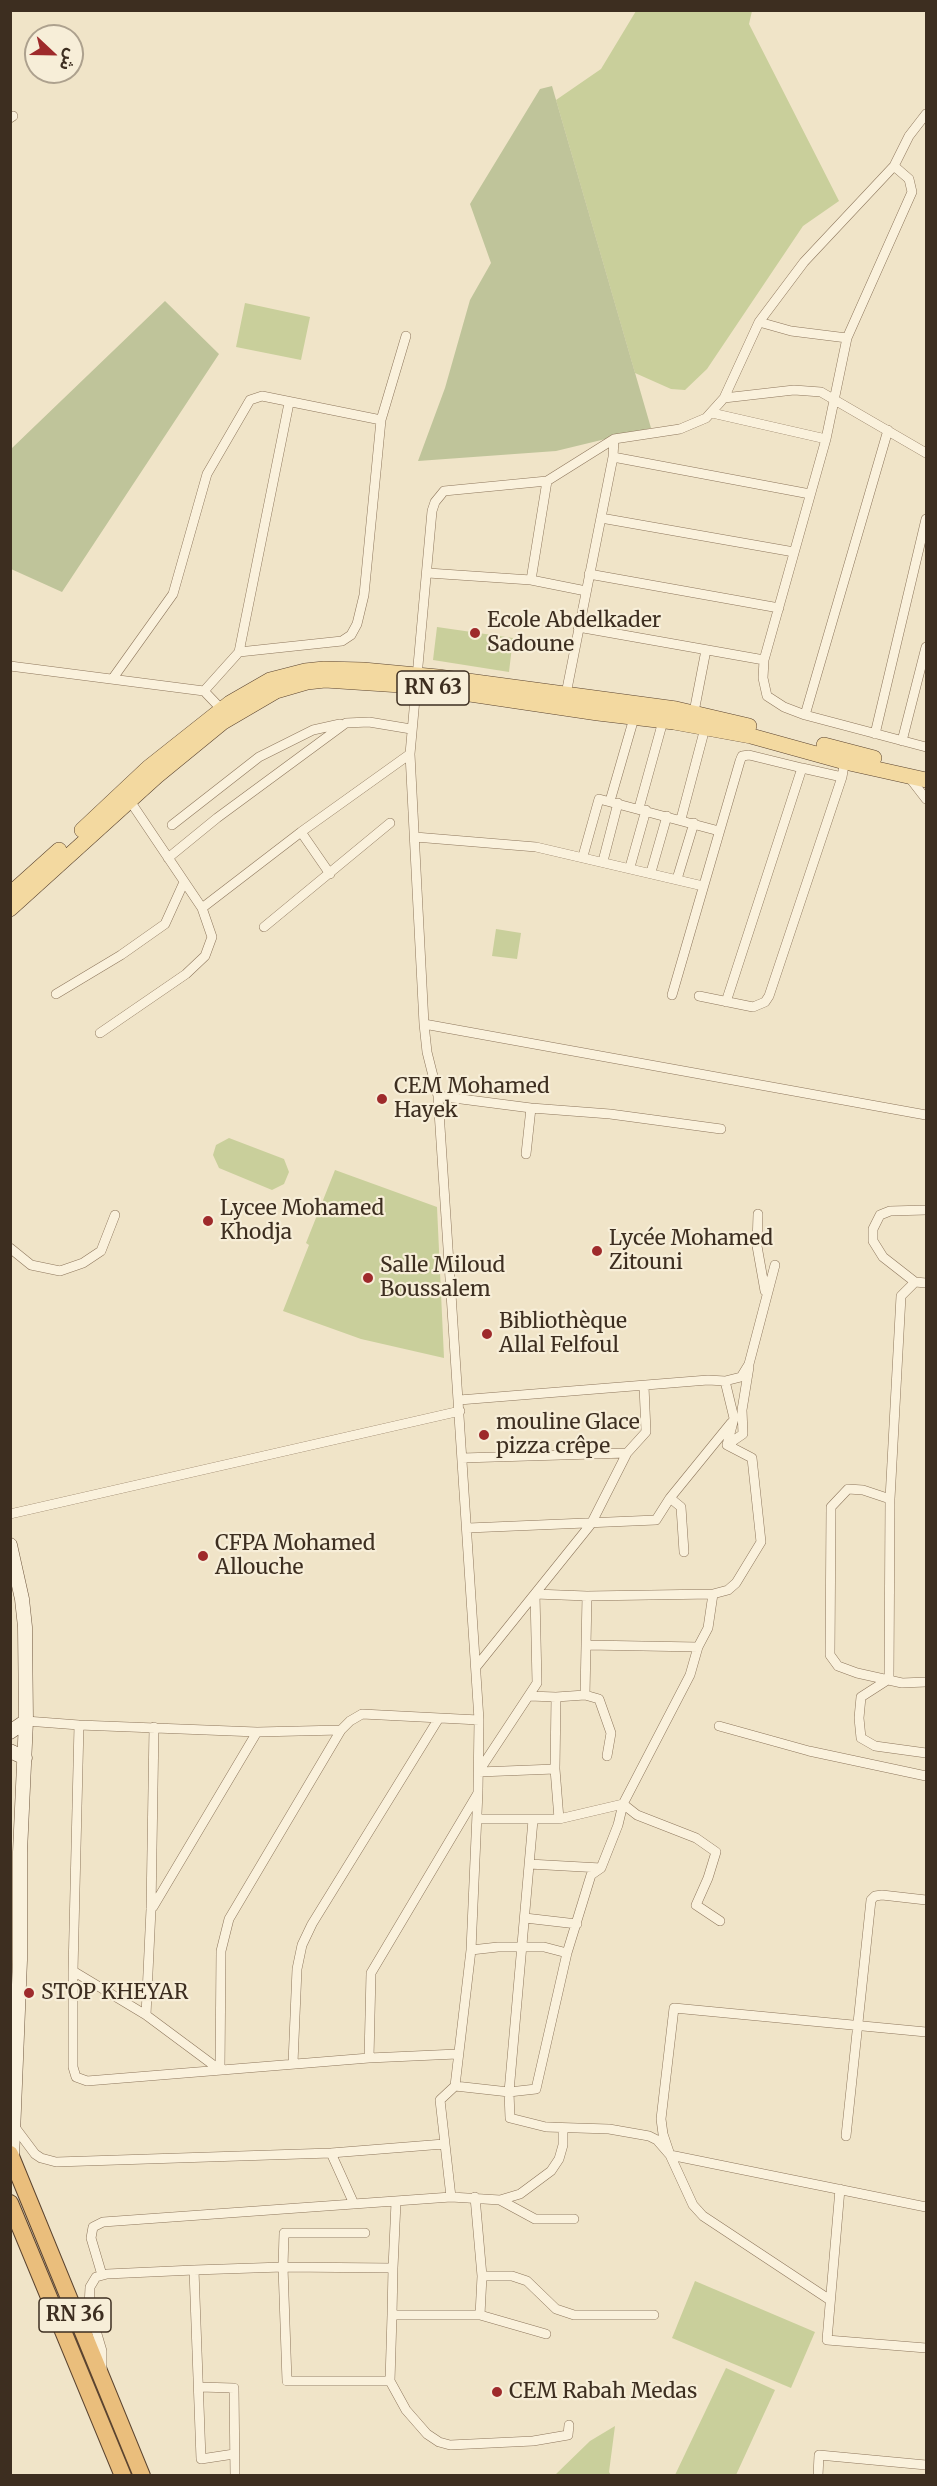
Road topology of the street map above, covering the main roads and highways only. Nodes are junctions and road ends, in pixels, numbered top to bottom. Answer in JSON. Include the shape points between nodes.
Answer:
{"nodes":[{"id":1,"x":416,"y":680,"type":"junction"},
{"id":2,"x":225,"y":714,"type":"junction"},
{"id":3,"x":846,"y":756,"type":"junction"},
{"id":4,"x":927,"y":770,"type":"edge"},
{"id":5,"x":927,"y":780,"type":"edge"},
{"id":6,"x":10,"y":894,"type":"edge"},
{"id":7,"x":10,"y":909,"type":"edge"},
{"id":8,"x":11,"y":1548,"type":"edge"},
{"id":9,"x":26,"y":1721,"type":"junction"},
{"id":10,"x":10,"y":1732,"type":"edge"},
{"id":11,"x":10,"y":1751,"type":"edge"},
{"id":12,"x":25,"y":1758,"type":"junction"},
{"id":13,"x":25,"y":1774,"type":"junction"},
{"id":14,"x":10,"y":1786,"type":"edge"},
{"id":15,"x":15,"y":1850,"type":"edge"},
{"id":16,"x":15,"y":1926,"type":"edge"},
{"id":17,"x":15,"y":1962,"type":"edge"},
{"id":18,"x":11,"y":2156,"type":"edge"},
{"id":19,"x":10,"y":2203,"type":"edge"},
{"id":20,"x":123,"y":2475,"type":"edge"},
{"id":21,"x":142,"y":2475,"type":"edge"}],
"edges":[{"from":1,"to":2,"type":"main road","via":[[363,670],[305,671],[270,680]]},
{"from":1,"to":3,"type":"main road","number":"RN 63","via":[[705,728]]},
{"from":1,"to":3,"type":"main road","number":"RN 63","via":[[566,694],[694,712]]},
{"from":2,"to":6,"type":"main road","via":[[148,768]]},
{"from":2,"to":7,"type":"main road"},
{"from":3,"to":4,"type":"main road","number":"RN 63"},
{"from":3,"to":5,"type":"main road","number":"RN 63"},
{"from":8,"to":9,"type":"main road","via":[[25,1628]]},
{"from":9,"to":10,"type":"main road"},
{"from":9,"to":12,"type":"main road"},
{"from":11,"to":12,"type":"main road"},
{"from":12,"to":13,"type":"main road"},
{"from":13,"to":14,"type":"main road"},
{"from":13,"to":15,"type":"main road"},
{"from":15,"to":16,"type":"main road"},
{"from":16,"to":17,"type":"main road"},
{"from":17,"to":18,"type":"main road"},
{"from":18,"to":21,"type":"highway","number":"RN 36"},
{"from":19,"to":20,"type":"highway"}]}
